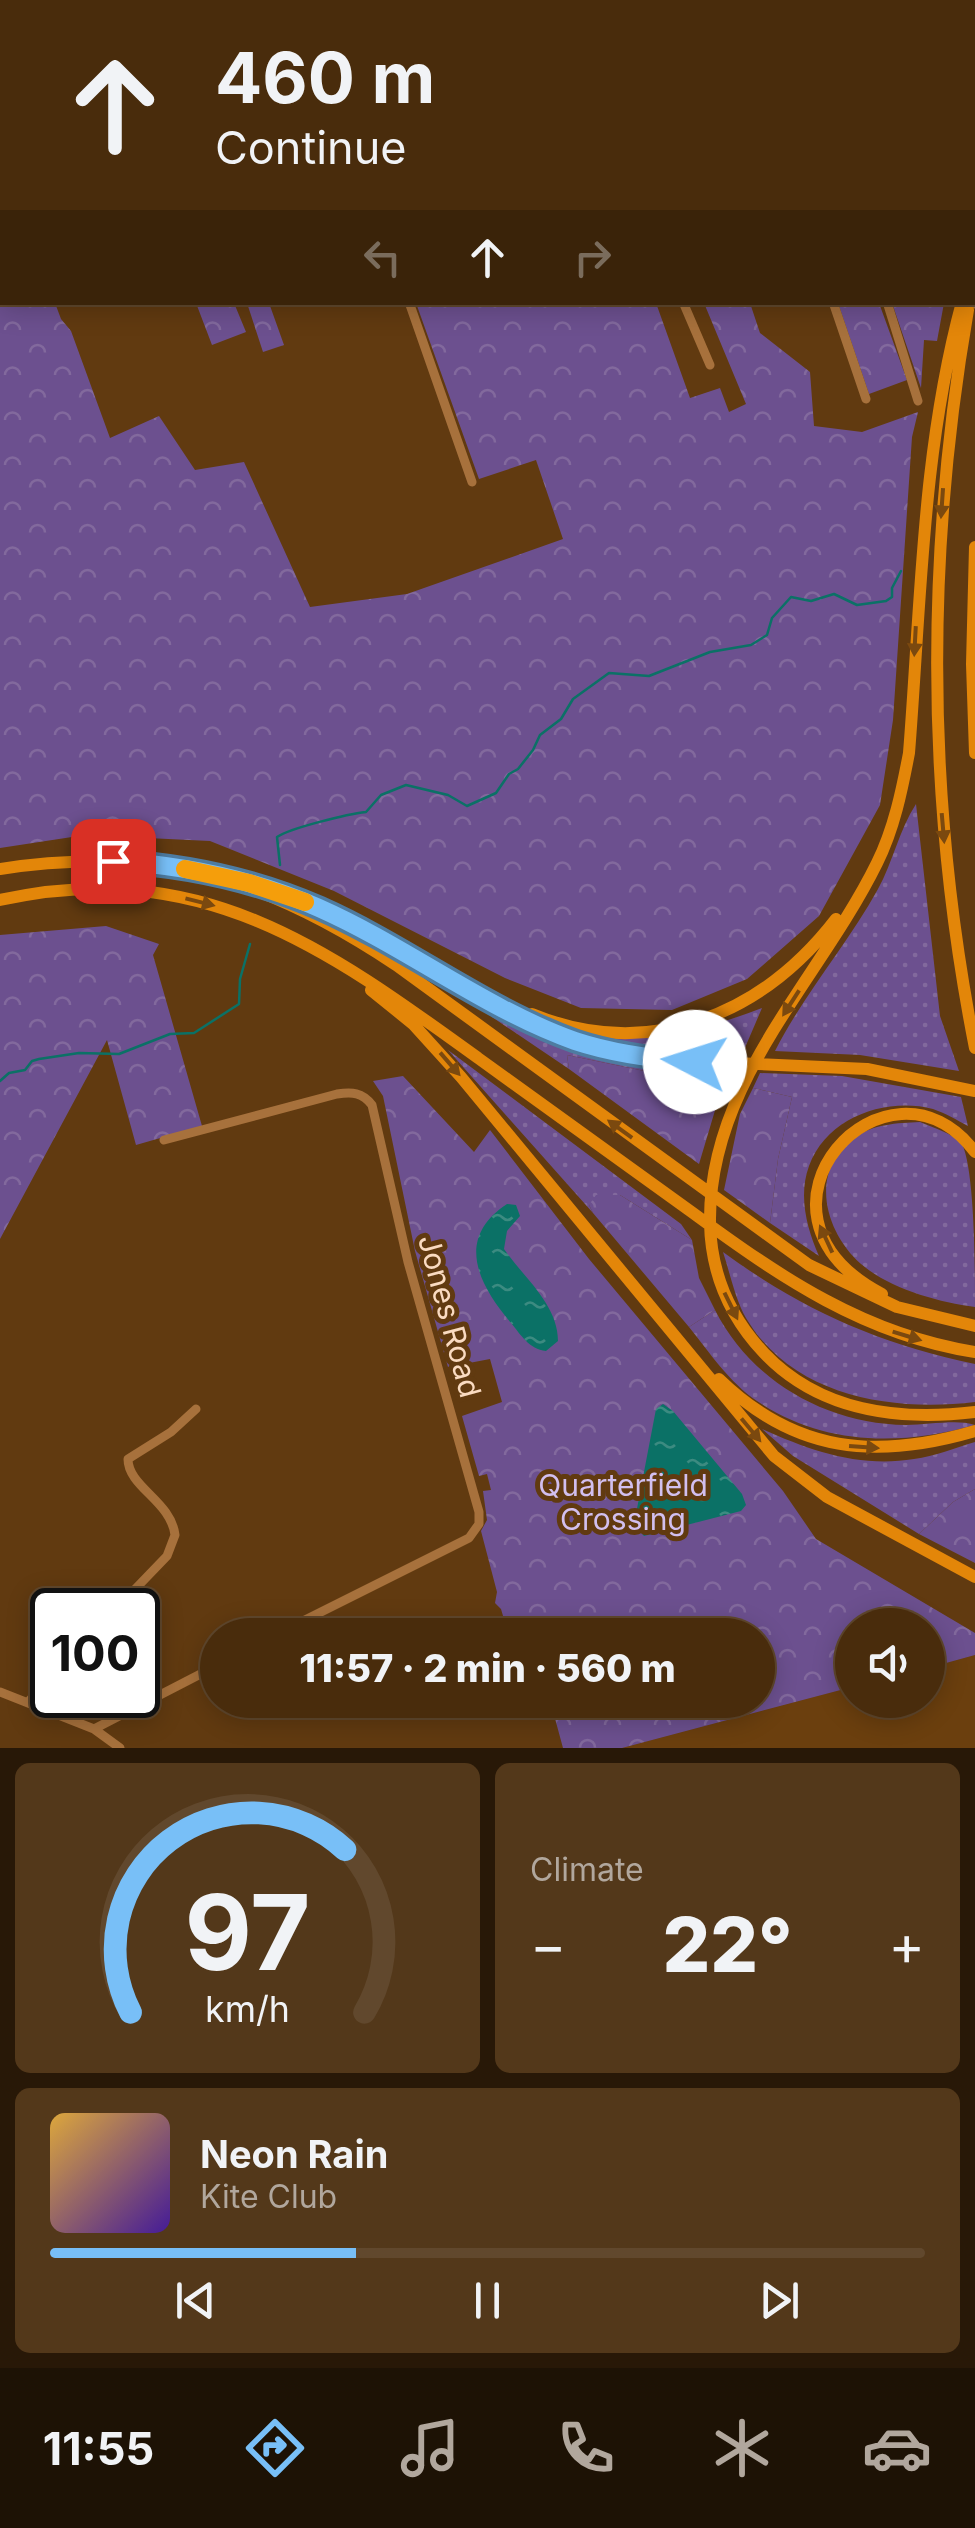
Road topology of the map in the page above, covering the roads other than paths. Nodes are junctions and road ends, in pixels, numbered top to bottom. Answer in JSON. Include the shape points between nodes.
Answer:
{"nodes":[{"id":1,"x":410,"y":305,"type":"edge"},
{"id":2,"x":684,"y":305,"type":"edge"},
{"id":3,"x":834,"y":305,"type":"edge"},
{"id":4,"x":888,"y":305,"type":"edge"},
{"id":5,"x":969,"y":305,"type":"edge"},
{"id":6,"x":970,"y":305,"type":"edge"},
{"id":7,"x":710,"y":365,"type":"dead end"},
{"id":8,"x":866,"y":399,"type":"dead end"},
{"id":9,"x":918,"y":401,"type":"dead end"},
{"id":10,"x":472,"y":482,"type":"dead end"},
{"id":11,"x":975,"y":547,"type":"edge"},
{"id":12,"x":975,"y":754,"type":"edge"},
{"id":13,"x":879,"y":860,"type":"junction"},
{"id":14,"x":0,"y":869,"type":"edge"},
{"id":15,"x":222,"y":878,"type":"junction"},
{"id":16,"x":0,"y":900,"type":"edge"},
{"id":17,"x":324,"y":954,"type":"junction"},
{"id":18,"x":464,"y":986,"type":"junction"},
{"id":19,"x":975,"y":1048,"type":"edge"},
{"id":20,"x":975,"y":1091,"type":"edge"},
{"id":21,"x":164,"y":1140,"type":"dead end"},
{"id":22,"x":975,"y":1152,"type":"edge"},
{"id":23,"x":646,"y":1300,"type":"junction"},
{"id":24,"x":969,"y":1325,"type":"edge"},
{"id":25,"x":975,"y":1352,"type":"edge"},
{"id":26,"x":196,"y":1409,"type":"dead end"},
{"id":27,"x":975,"y":1412,"type":"edge"},
{"id":28,"x":975,"y":1430,"type":"edge"},
{"id":29,"x":975,"y":1577,"type":"edge"},
{"id":30,"x":136,"y":1588,"type":"edge"},
{"id":31,"x":309,"y":1618,"type":"edge"},
{"id":32,"x":200,"y":1674,"type":"edge"},
{"id":33,"x":0,"y":1692,"type":"edge"},
{"id":34,"x":28,"y":1702,"type":"joint"},
{"id":35,"x":94,"y":1730,"type":"junction"},
{"id":36,"x":120,"y":1748,"type":"edge"}],
"edges":[{"from":1,"to":10,"type":"street"},
{"from":2,"to":7,"type":"street"},
{"from":3,"to":8,"type":"street"},
{"from":4,"to":9,"type":"street"},
{"from":5,"to":13,"type":"highway","one_way":true,"via":[[948,356],[927,495],[909,753]]},
{"from":6,"to":19,"type":"highway","one_way":true,"via":[[945,467],[935,646],[944,840]]},
{"from":11,"to":12,"type":"highway"},
{"from":13,"to":18,"type":"highway","via":[[787,974],[744,1002],[692,1022],[643,1031],[592,1030]]},
{"from":13,"to":27,"type":"highway","one_way":true,"via":[[741,1088],[712,1180],[710,1242],[736,1318],[776,1366],[803,1386],[879,1412]]},
{"from":14,"to":15,"type":"highway","via":[[113,861]]},
{"from":15,"to":18,"type":"highway","via":[[323,910]]},
{"from":24,"to":15,"type":"highway","one_way":true,"via":[[897,1307],[834,1279],[355,938],[279,898]]},
{"from":16,"to":17,"type":"highway","one_way":true,"via":[[104,889],[181,897],[243,913]]},
{"from":17,"to":23,"type":"highway","one_way":true,"via":[[437,1049]]},
{"from":17,"to":25,"type":"highway","one_way":true,"via":[[382,987],[802,1290],[862,1320]]},
{"from":18,"to":20,"type":"highway","via":[[526,1020],[602,1049],[667,1060],[868,1069]]},
{"from":21,"to":31,"type":"street","name":"Jones Road","via":[[337,1094],[356,1093],[372,1105],[480,1524],[469,1538]]},
{"from":24,"to":22,"type":"highway","one_way":true,"via":[[878,1292],[846,1270],[826,1242],[816,1196],[832,1151],[876,1120],[926,1118],[956,1132]]},
{"from":23,"to":28,"type":"highway","one_way":true,"via":[[737,1397],[798,1433],[876,1448]]},
{"from":23,"to":29,"type":"highway","one_way":true,"via":[[791,1471]]},
{"from":26,"to":30,"type":"street","via":[[128,1458],[132,1475],[164,1508],[175,1535],[166,1556]]},
{"from":32,"to":35,"type":"street"},
{"from":33,"to":34,"type":"street"},
{"from":34,"to":35,"type":"street"},
{"from":35,"to":36,"type":"street"}]}
